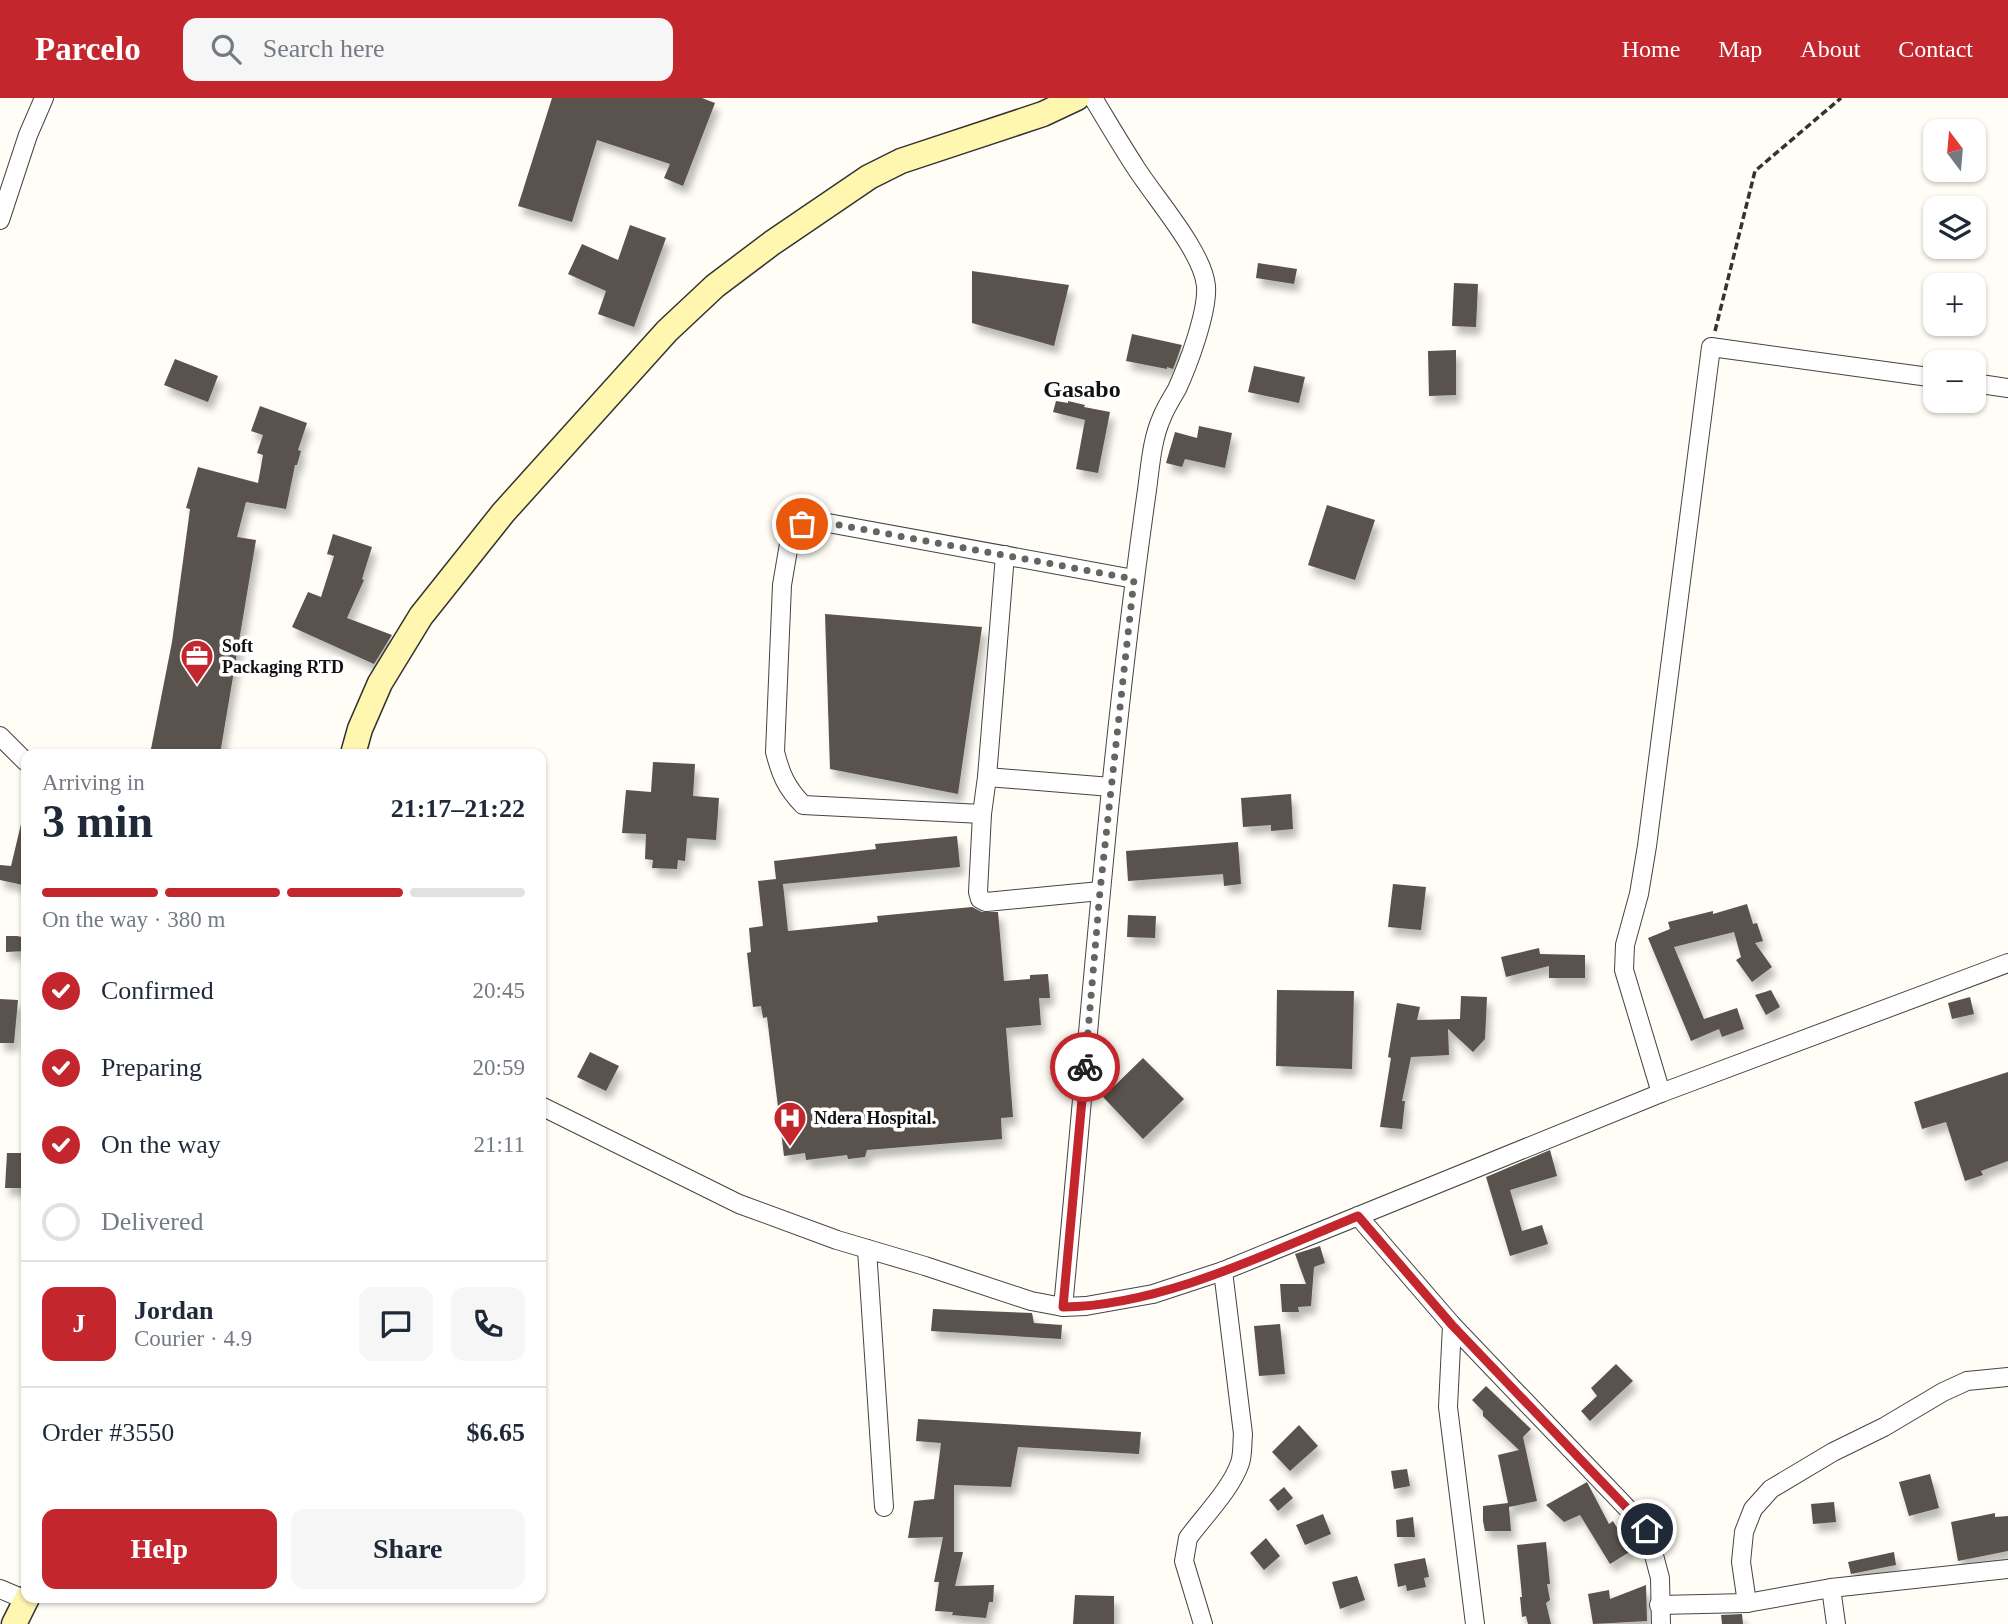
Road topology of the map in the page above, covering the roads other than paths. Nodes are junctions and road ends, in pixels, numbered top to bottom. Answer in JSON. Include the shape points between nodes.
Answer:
{"nodes":[{"id":1,"x":44,"y":98,"type":"edge"},
{"id":2,"x":1077,"y":98,"type":"edge"},
{"id":3,"x":1093,"y":98,"type":"edge"},
{"id":4,"x":0,"y":220,"type":"edge"},
{"id":5,"x":1923,"y":376,"type":"edge"},
{"id":6,"x":1986,"y":385,"type":"edge"},
{"id":7,"x":2008,"y":388,"type":"edge"},
{"id":8,"x":1006,"y":555,"type":"junction"},
{"id":9,"x":1134,"y":579,"type":"junction"},
{"id":10,"x":0,"y":736,"type":"edge"},
{"id":11,"x":354,"y":749,"type":"edge"},
{"id":12,"x":21,"y":757,"type":"edge"},
{"id":13,"x":987,"y":777,"type":"junction"},
{"id":14,"x":1111,"y":787,"type":"junction"},
{"id":15,"x":982,"y":814,"type":"junction"},
{"id":16,"x":1100,"y":891,"type":"junction"},
{"id":17,"x":2008,"y":963,"type":"edge"},
{"id":18,"x":1661,"y":1093,"type":"junction"},
{"id":19,"x":546,"y":1108,"type":"edge"},
{"id":20,"x":1358,"y":1216,"type":"junction"},
{"id":21,"x":867,"y":1249,"type":"junction"},
{"id":22,"x":1223,"y":1271,"type":"junction"},
{"id":23,"x":1063,"y":1307,"type":"junction"},
{"id":24,"x":1452,"y":1325,"type":"junction"},
{"id":25,"x":2008,"y":1377,"type":"edge"},
{"id":26,"x":884,"y":1507,"type":"dead end"},
{"id":27,"x":2008,"y":1569,"type":"edge"},
{"id":28,"x":1831,"y":1588,"type":"junction"},
{"id":29,"x":0,"y":1589,"type":"edge"},
{"id":30,"x":21,"y":1597,"type":"edge"},
{"id":31,"x":24,"y":1603,"type":"edge"},
{"id":32,"x":1747,"y":1603,"type":"junction"},
{"id":33,"x":1659,"y":1605,"type":"junction"},
{"id":34,"x":13,"y":1624,"type":"edge"},
{"id":35,"x":1203,"y":1624,"type":"edge"},
{"id":36,"x":1475,"y":1624,"type":"edge"},
{"id":37,"x":1661,"y":1624,"type":"edge"},
{"id":38,"x":1836,"y":1624,"type":"edge"}],
"edges":[{"from":1,"to":4,"type":"street"},
{"from":2,"to":11,"type":"main road","via":[[1043,114],[901,161],[869,177],[715,286],[667,331],[503,513],[421,616],[380,683]]},
{"from":3,"to":9,"type":"street","via":[[1191,247],[1203,268],[1206,289],[1203,316],[1178,387],[1161,418],[1153,450]]},
{"from":5,"to":18,"type":"street","via":[[1711,347],[1647,846],[1625,945],[1624,970]]},
{"from":6,"to":7,"type":"street"},
{"from":8,"to":9,"type":"street"},
{"from":8,"to":13,"type":"street"},
{"from":8,"to":15,"type":"street","via":[[817,521],[802,524],[790,538],[782,585],[775,752],[781,775],[803,805]]},
{"from":9,"to":14,"type":"street"},
{"from":10,"to":12,"type":"street"},
{"from":13,"to":14,"type":"street"},
{"from":13,"to":15,"type":"street"},
{"from":14,"to":16,"type":"street"},
{"from":15,"to":16,"type":"street","via":[[980,899]]},
{"from":16,"to":23,"type":"street"},
{"from":17,"to":18,"type":"street"},
{"from":18,"to":20,"type":"street"},
{"from":19,"to":21,"type":"street","via":[[739,1204]]},
{"from":20,"to":22,"type":"street"},
{"from":20,"to":24,"type":"street"},
{"from":21,"to":23,"type":"street"},
{"from":21,"to":26,"type":"street"},
{"from":22,"to":23,"type":"street","via":[[1153,1294]]},
{"from":22,"to":35,"type":"street","via":[[1243,1434],[1241,1460],[1233,1479],[1188,1538],[1185,1549],[1184,1561]]},
{"from":24,"to":33,"type":"street","via":[[1647,1529],[1660,1578]]},
{"from":24,"to":36,"type":"street","via":[[1448,1406]]},
{"from":25,"to":32,"type":"street","via":[[1967,1381],[1771,1489],[1753,1509],[1744,1532],[1741,1562]]},
{"from":27,"to":28,"type":"street"},
{"from":28,"to":32,"type":"street"},
{"from":28,"to":38,"type":"street"},
{"from":29,"to":30,"type":"street"},
{"from":31,"to":34,"type":"main road"},
{"from":32,"to":33,"type":"street"},
{"from":33,"to":37,"type":"street"}]}
